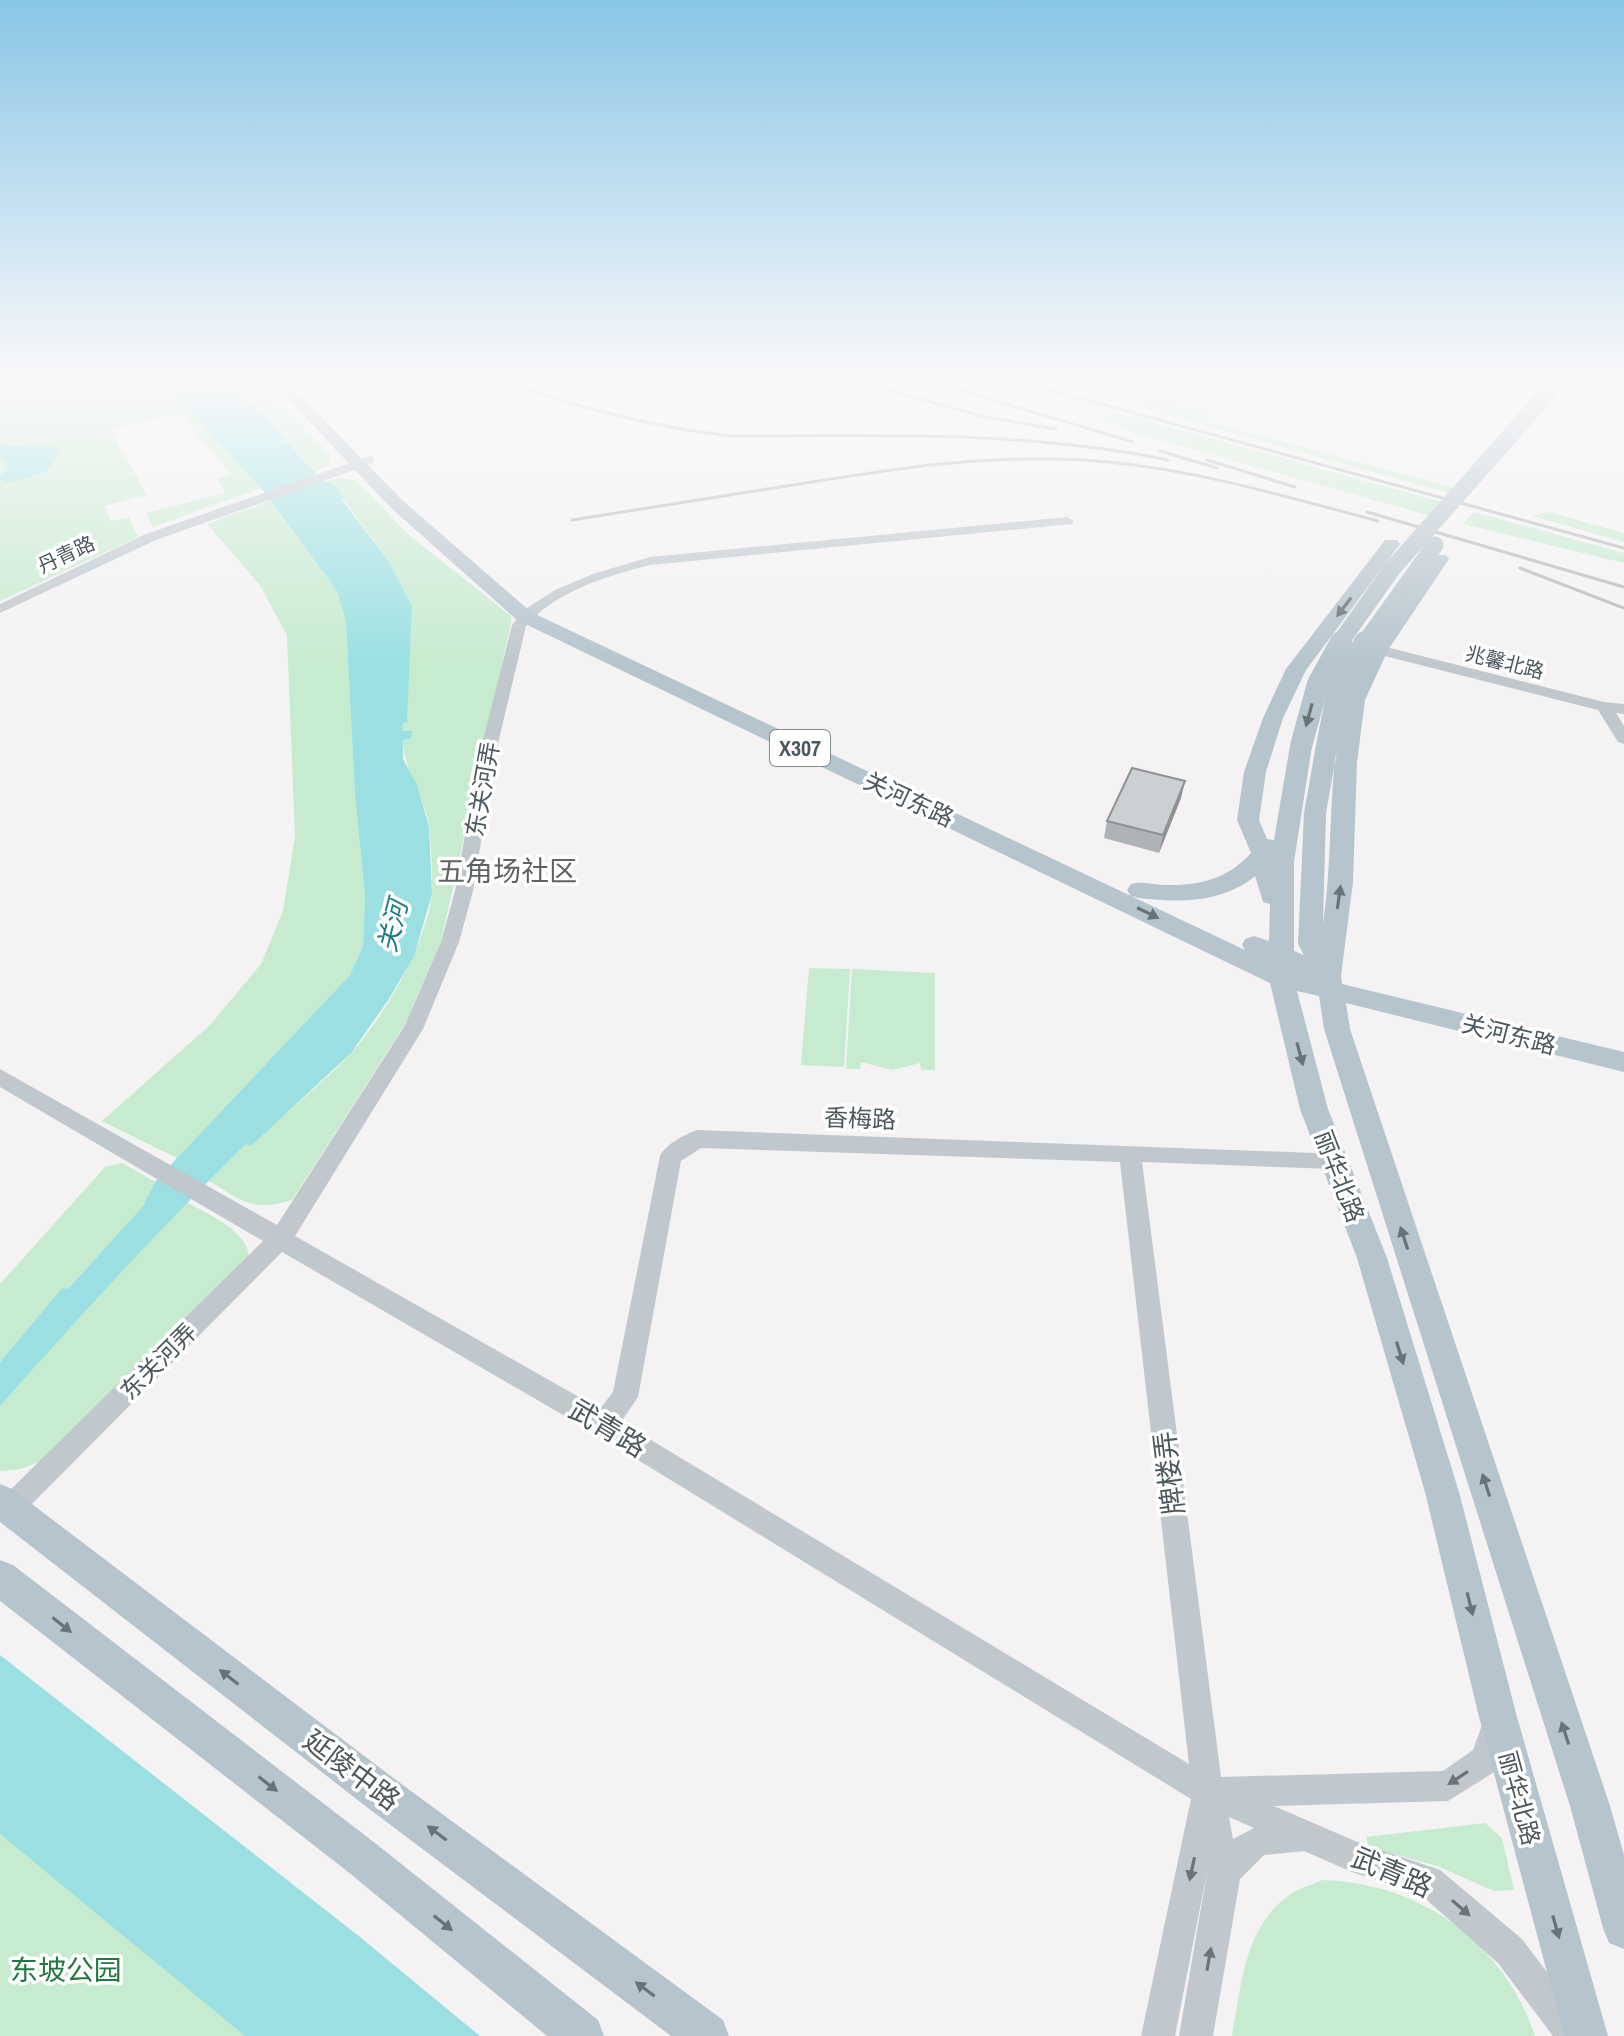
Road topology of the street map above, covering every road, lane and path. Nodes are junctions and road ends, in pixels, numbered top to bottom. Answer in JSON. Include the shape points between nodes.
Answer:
{"nodes":[{"id":1,"x":327,"y":476,"type":"edge"},
{"id":2,"x":375,"y":476,"type":"edge"},
{"id":3,"x":1480,"y":476,"type":"edge"},
{"id":4,"x":1494,"y":476,"type":"edge"},
{"id":5,"x":1067,"y":521,"type":"dead end"},
{"id":6,"x":1391,"y":544,"type":"dead end"},
{"id":7,"x":1440,"y":559,"type":"dead end"},
{"id":8,"x":0,"y":609,"type":"edge"},
{"id":9,"x":532,"y":612,"type":"junction"},
{"id":10,"x":1378,"y":650,"type":"junction"},
{"id":11,"x":1604,"y":707,"type":"junction"},
{"id":12,"x":1624,"y":709,"type":"edge"},
{"id":13,"x":1624,"y":739,"type":"edge"},
{"id":14,"x":1290,"y":808,"type":"junction"},
{"id":15,"x":1263,"y":855,"type":"junction"},
{"id":16,"x":1139,"y":890,"type":"junction"},
{"id":17,"x":1282,"y":968,"type":"junction"},
{"id":18,"x":1329,"y":982,"type":"junction"},
{"id":19,"x":1624,"y":1046,"type":"edge"},
{"id":20,"x":1624,"y":1062,"type":"edge"},
{"id":21,"x":0,"y":1077,"type":"edge"},
{"id":22,"x":1130,"y":1153,"type":"junction"},
{"id":23,"x":1333,"y":1160,"type":"junction"},
{"id":24,"x":281,"y":1238,"type":"junction"},
{"id":25,"x":603,"y":1425,"type":"junction"},
{"id":26,"x":5,"y":1504,"type":"edge"},
{"id":27,"x":0,"y":1578,"type":"edge"},
{"id":28,"x":1498,"y":1717,"type":"junction"},
{"id":29,"x":1208,"y":1792,"type":"junction"},
{"id":30,"x":1590,"y":1806,"type":"junction"},
{"id":31,"x":1317,"y":1840,"type":"junction"},
{"id":32,"x":1624,"y":1865,"type":"edge"},
{"id":33,"x":1225,"y":1873,"type":"junction"},
{"id":34,"x":1624,"y":1928,"type":"edge"},
{"id":35,"x":582,"y":2036,"type":"edge"},
{"id":36,"x":707,"y":2036,"type":"edge"},
{"id":37,"x":1158,"y":2036,"type":"edge"},
{"id":38,"x":1196,"y":2036,"type":"edge"},
{"id":39,"x":1571,"y":2036,"type":"edge"},
{"id":40,"x":1586,"y":2036,"type":"edge"}],
"edges":[{"from":1,"to":8,"type":"street","name":"丹青路","via":[[151,537]]},
{"from":2,"to":9,"type":"main road","name":"关河东路","number":"X307","via":[[440,548]]},
{"from":3,"to":14,"type":"main road","name":"丽华北路","one_way":true,"bridge":true,"via":[[1392,569],[1340,643],[1318,684]]},
{"from":4,"to":18,"type":"main road","name":"丽华北路","bridge":true,"via":[[1417,566],[1363,645],[1337,695],[1315,813],[1310,944]]},
{"from":5,"to":9,"type":"street","via":[[650,561],[610,571]]},
{"from":6,"to":15,"type":"main road","one_way":true,"via":[[1296,669],[1273,718],[1255,772],[1248,820]]},
{"from":7,"to":10,"type":"main road"},
{"from":9,"to":16,"type":"main road","name":"关河东路","number":"X307"},
{"from":9,"to":17,"type":"main road","name":"关河东路","number":"X307","one_way":true},
{"from":9,"to":24,"type":"street","name":"东关河弄","via":[[519,625],[487,756],[464,891],[436,979],[413,1029]]},
{"from":10,"to":11,"type":"street","name":"兆馨北路"},
{"from":18,"to":10,"type":"main road","one_way":true,"via":[[1355,700]]},
{"from":11,"to":12,"type":"street","name":"兆馨北路"},
{"from":11,"to":13,"type":"street"},
{"from":14,"to":15,"type":"main road"},
{"from":14,"to":17,"type":"main road","name":"丽华北路","via":[[1282,862]]},
{"from":15,"to":16,"type":"main road","via":[[1229,884],[1194,893]]},
{"from":15,"to":17,"type":"main road"},
{"from":16,"to":17,"type":"main road","name":"关河东路","number":"X307"},
{"from":17,"to":18,"type":"main road","name":"关河东路","number":"X307"},
{"from":17,"to":23,"type":"main road","name":"丽华北路","one_way":true,"via":[[1314,1109]]},
{"from":18,"to":19,"type":"main road","name":"关河东路","number":"X307"},
{"from":18,"to":20,"type":"main road","name":"关河东路","number":"X307"},
{"from":30,"to":18,"type":"main road","name":"丽华北路","one_way":true,"via":[[1381,1170],[1337,1029]]},
{"from":21,"to":24,"type":"street","name":"武青路"},
{"from":22,"to":23,"type":"street","name":"香梅路"},
{"from":22,"to":25,"type":"street","name":"香梅路","via":[[697,1139],[671,1156],[625,1397]]},
{"from":22,"to":29,"type":"street","name":"牌楼弄"},
{"from":23,"to":28,"type":"main road","name":"丽华北路","one_way":true,"via":[[1372,1258],[1442,1492]]},
{"from":24,"to":25,"type":"street","name":"武青路"},
{"from":24,"to":26,"type":"street","name":"东关河弄"},
{"from":25,"to":29,"type":"street","name":"武青路"},
{"from":36,"to":26,"type":"main road","name":"延陵中路","one_way":true},
{"from":27,"to":35,"type":"main road","one_way":true,"via":[[349,1847]]},
{"from":28,"to":29,"type":"street","one_way":true,"via":[[1485,1760],[1448,1786]]},
{"from":28,"to":40,"type":"main road","name":"丽华北路","one_way":true},
{"from":29,"to":31,"type":"street","name":"武青路"},
{"from":29,"to":33,"type":"street","name":"牌楼弄"},
{"from":29,"to":37,"type":"street","name":"牌楼弄","one_way":true},
{"from":30,"to":32,"type":"main road"},
{"from":30,"to":34,"type":"main road","name":"丽华北路"},
{"from":31,"to":33,"type":"street","via":[[1273,1836],[1242,1849]]},
{"from":31,"to":39,"type":"street","name":"武青路","one_way":true,"via":[[1429,1881],[1510,1951]]},
{"from":38,"to":33,"type":"street","name":"牌楼弄","one_way":true}]}
